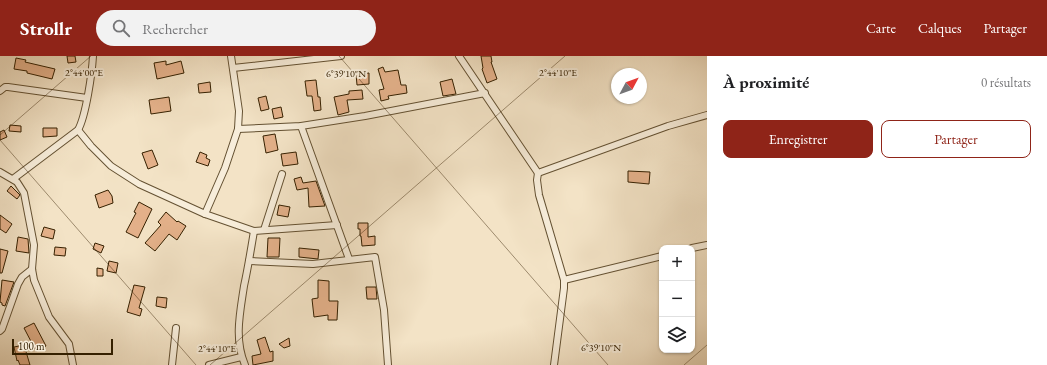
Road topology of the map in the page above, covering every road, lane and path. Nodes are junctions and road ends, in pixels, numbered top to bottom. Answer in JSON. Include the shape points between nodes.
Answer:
{"nodes":[{"id":1,"x":93,"y":56,"type":"edge"},
{"id":2,"x":231,"y":56,"type":"edge"},
{"id":3,"x":341,"y":56,"type":"edge"},
{"id":4,"x":459,"y":56,"type":"edge"},
{"id":5,"x":233,"y":68,"type":"junction"},
{"id":6,"x":0,"y":91,"type":"edge"},
{"id":7,"x":485,"y":92,"type":"junction"},
{"id":8,"x":87,"y":98,"type":"junction"},
{"id":9,"x":707,"y":114,"type":"edge"},
{"id":10,"x":301,"y":126,"type":"junction"},
{"id":11,"x":238,"y":129,"type":"junction"},
{"id":12,"x":78,"y":130,"type":"junction"},
{"id":13,"x":0,"y":172,"type":"edge"},
{"id":14,"x":538,"y":173,"type":"junction"},
{"id":15,"x":282,"y":174,"type":"dead end"},
{"id":16,"x":13,"y":179,"type":"junction"},
{"id":17,"x":205,"y":214,"type":"junction"},
{"id":18,"x":337,"y":225,"type":"junction"},
{"id":19,"x":264,"y":230,"type":"junction"},
{"id":20,"x":254,"y":231,"type":"junction"},
{"id":21,"x":707,"y":244,"type":"edge"},
{"id":22,"x":695,"y":247,"type":"edge"},
{"id":23,"x":659,"y":257,"type":"edge"},
{"id":24,"x":350,"y":259,"type":"junction"},
{"id":25,"x":249,"y":261,"type":"junction"},
{"id":26,"x":32,"y":269,"type":"junction"},
{"id":27,"x":564,"y":280,"type":"junction"},
{"id":28,"x":176,"y":328,"type":"dead end"},
{"id":29,"x":0,"y":331,"type":"edge"},
{"id":30,"x":241,"y":357,"type":"junction"},
{"id":31,"x":73,"y":365,"type":"edge"},
{"id":32,"x":172,"y":365,"type":"edge"},
{"id":33,"x":209,"y":365,"type":"edge"},
{"id":34,"x":244,"y":365,"type":"edge"},
{"id":35,"x":388,"y":365,"type":"edge"},
{"id":36,"x":554,"y":365,"type":"edge"}],
"edges":[{"from":1,"to":8,"type":"street"},
{"from":2,"to":5,"type":"street"},
{"from":3,"to":5,"type":"street"},
{"from":4,"to":7,"type":"street"},
{"from":5,"to":11,"type":"street","via":[[239,111]]},
{"from":6,"to":8,"type":"street","via":[[8,87]]},
{"from":7,"to":10,"type":"street"},
{"from":7,"to":14,"type":"street"},
{"from":8,"to":12,"type":"street"},
{"from":9,"to":14,"type":"street"},
{"from":10,"to":11,"type":"street"},
{"from":10,"to":18,"type":"street"},
{"from":11,"to":17,"type":"street"},
{"from":12,"to":16,"type":"street"},
{"from":12,"to":17,"type":"street","via":[[111,166],[139,184]]},
{"from":13,"to":16,"type":"street"},
{"from":14,"to":27,"type":"street","via":[[539,195]]},
{"from":15,"to":19,"type":"street"},
{"from":16,"to":26,"type":"street","via":[[24,193],[34,245]]},
{"from":17,"to":20,"type":"street"},
{"from":18,"to":19,"type":"street"},
{"from":18,"to":24,"type":"street"},
{"from":19,"to":20,"type":"street"},
{"from":20,"to":25,"type":"street"},
{"from":21,"to":22,"type":"street"},
{"from":23,"to":27,"type":"street"},
{"from":24,"to":25,"type":"street","via":[[313,264]]},
{"from":24,"to":35,"type":"street","via":[[375,257],[385,318]]},
{"from":25,"to":30,"type":"street","via":[[238,322]]},
{"from":26,"to":29,"type":"street","via":[[18,284]]},
{"from":26,"to":31,"type":"street","via":[[50,317],[69,344]]},
{"from":27,"to":36,"type":"street"},
{"from":28,"to":32,"type":"street"},
{"from":30,"to":33,"type":"street"},
{"from":30,"to":34,"type":"street"}]}
